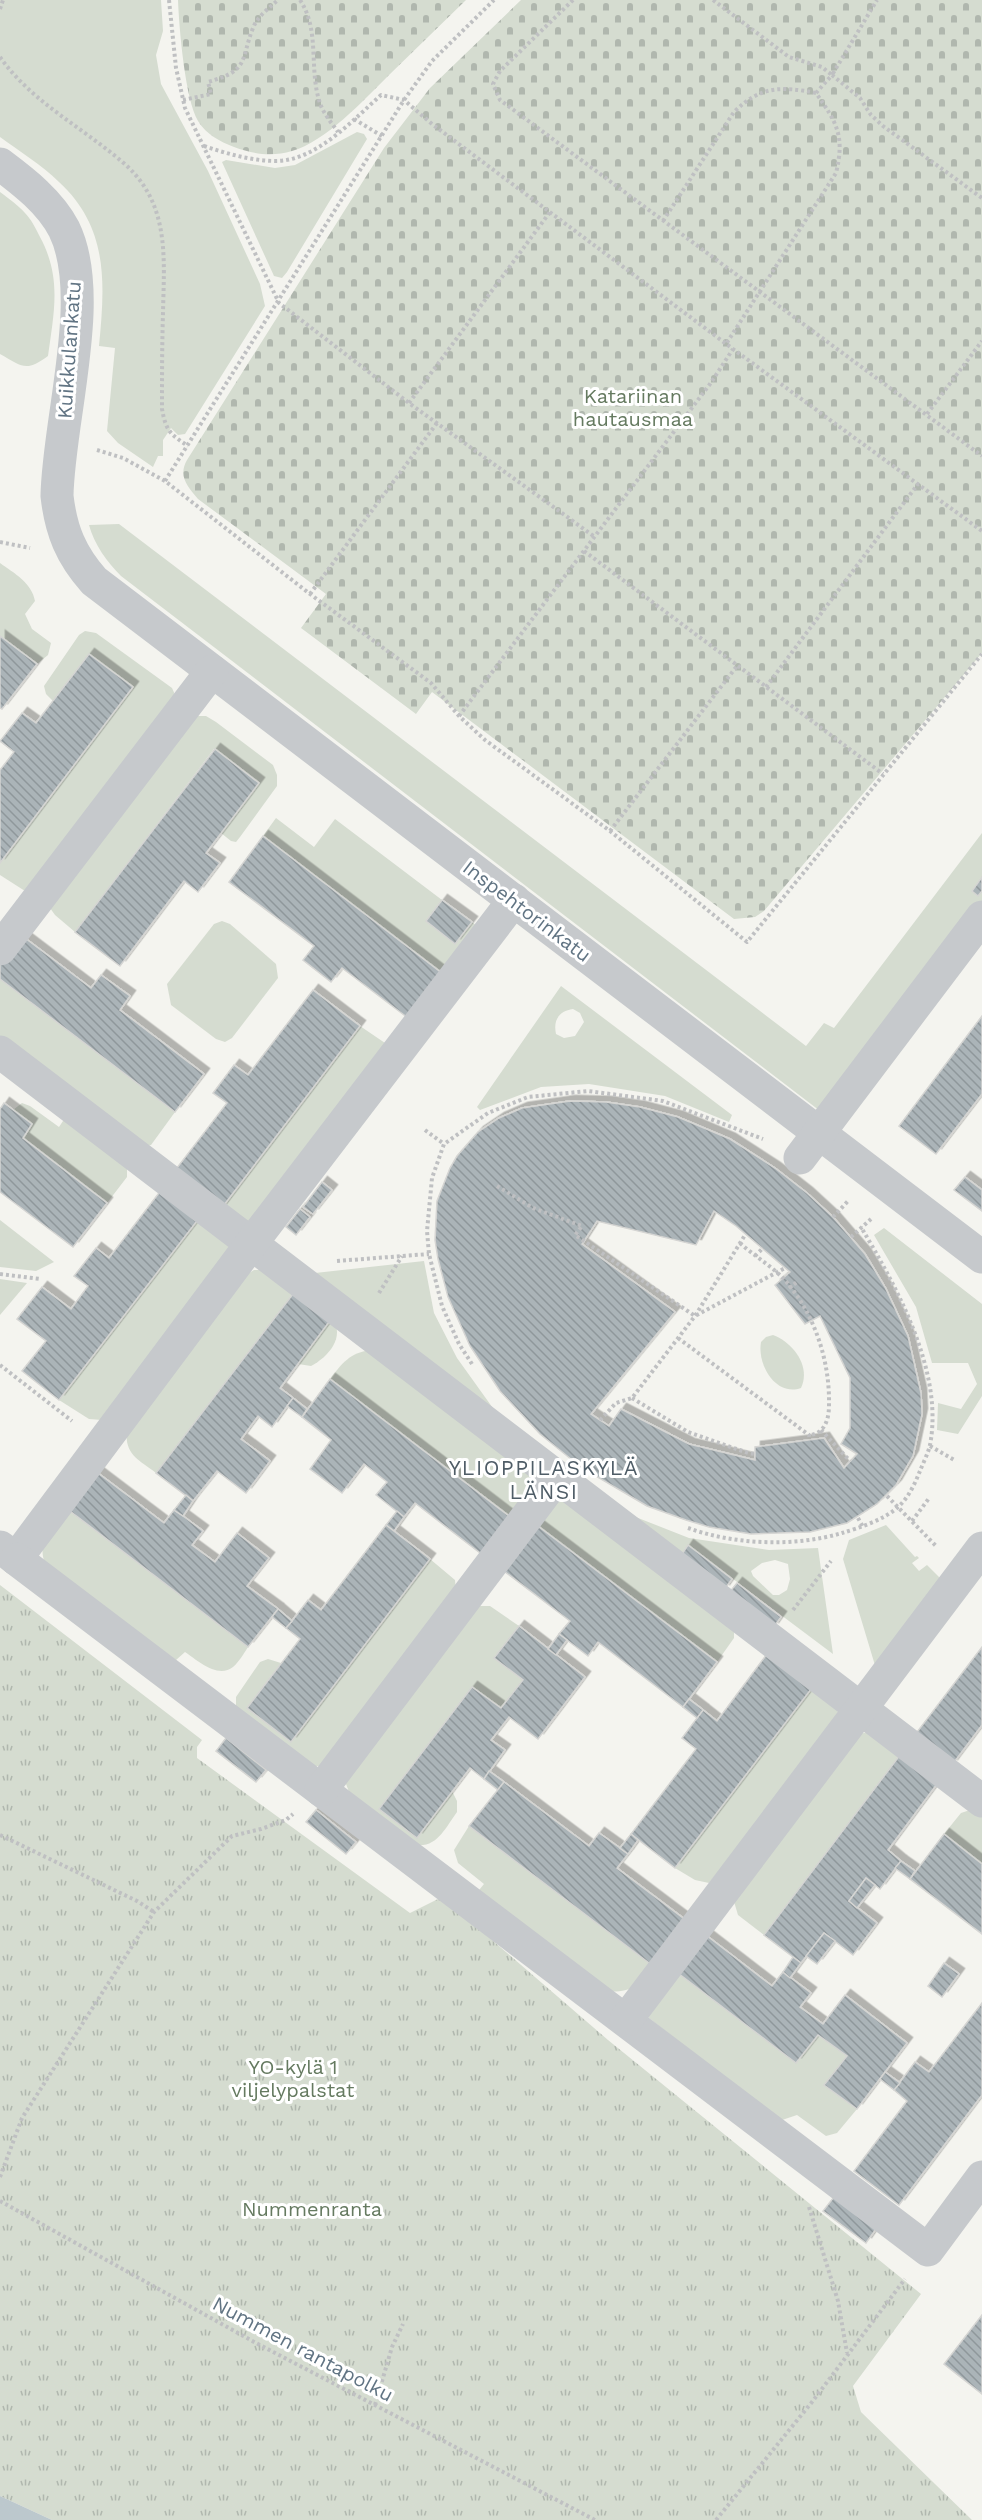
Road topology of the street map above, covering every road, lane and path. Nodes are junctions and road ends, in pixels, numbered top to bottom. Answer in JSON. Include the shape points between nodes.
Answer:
{"nodes":[{"id":1,"x":3,"y":0,"type":"edge"},
{"id":2,"x":169,"y":0,"type":"edge"},
{"id":3,"x":278,"y":0,"type":"edge"},
{"id":4,"x":300,"y":0,"type":"edge"},
{"id":5,"x":494,"y":0,"type":"edge"},
{"id":6,"x":573,"y":0,"type":"edge"},
{"id":7,"x":713,"y":0,"type":"edge"},
{"id":8,"x":878,"y":0,"type":"edge"},
{"id":9,"x":0,"y":9,"type":"edge"},
{"id":10,"x":0,"y":57,"type":"edge"},
{"id":11,"x":831,"y":75,"type":"junction"},
{"id":12,"x":816,"y":93,"type":"junction"},
{"id":13,"x":183,"y":100,"type":"junction"},
{"id":14,"x":404,"y":100,"type":"junction"},
{"id":15,"x":354,"y":119,"type":"junction"},
{"id":16,"x":338,"y":132,"type":"junction"},
{"id":17,"x":382,"y":136,"type":"junction"},
{"id":18,"x":204,"y":146,"type":"junction"},
{"id":19,"x":0,"y":164,"type":"edge"},
{"id":20,"x":982,"y":198,"type":"edge"},
{"id":21,"x":550,"y":212,"type":"junction"},
{"id":22,"x":663,"y":221,"type":"junction"},
{"id":23,"x":762,"y":292,"type":"junction"},
{"id":24,"x":279,"y":303,"type":"junction"},
{"id":25,"x":982,"y":341,"type":"edge"},
{"id":26,"x":726,"y":344,"type":"junction"},
{"id":27,"x":733,"y":349,"type":"junction"},
{"id":28,"x":410,"y":403,"type":"junction"},
{"id":29,"x":927,"y":414,"type":"junction"},
{"id":30,"x":437,"y":423,"type":"junction"},
{"id":31,"x":188,"y":446,"type":"junction"},
{"id":32,"x":96,"y":449,"type":"dead end"},
{"id":33,"x":981,"y":453,"type":"edge"},
{"id":34,"x":165,"y":481,"type":"junction"},
{"id":35,"x":918,"y":484,"type":"junction"},
{"id":36,"x":982,"y":531,"type":"edge"},
{"id":37,"x":595,"y":537,"type":"junction"},
{"id":38,"x":584,"y":552,"type":"junction"},
{"id":39,"x":78,"y":560,"type":"joint"},
{"id":40,"x":310,"y":594,"type":"junction"},
{"id":41,"x":982,"y":654,"type":"edge"},
{"id":42,"x":737,"y":666,"type":"junction"},
{"id":43,"x":212,"y":671,"type":"junction"},
{"id":44,"x":766,"y":687,"type":"junction"},
{"id":45,"x":459,"y":716,"type":"junction"},
{"id":46,"x":883,"y":774,"type":"junction"},
{"id":47,"x":610,"y":831,"type":"junction"},
{"id":48,"x":514,"y":900,"type":"junction"},
{"id":49,"x":982,"y":917,"type":"edge"},
{"id":50,"x":0,"y":949,"type":"edge"},
{"id":51,"x":0,"y":1052,"type":"edge"},
{"id":52,"x":425,"y":1130,"type":"dead end"},
{"id":53,"x":767,"y":1140,"type":"dead end"},
{"id":54,"x":444,"y":1144,"type":"junction"},
{"id":55,"x":810,"y":1145,"type":"junction"},
{"id":56,"x":497,"y":1186,"type":"dead end"},
{"id":57,"x":852,"y":1197,"type":"dead end"},
{"id":58,"x":875,"y":1215,"type":"dead end"},
{"id":59,"x":833,"y":1217,"type":"dead end"},
{"id":60,"x":861,"y":1227,"type":"junction"},
{"id":61,"x":745,"y":1235,"type":"dead end"},
{"id":62,"x":851,"y":1237,"type":"dead end"},
{"id":63,"x":740,"y":1243,"type":"junction"},
{"id":64,"x":251,"y":1244,"type":"junction"},
{"id":65,"x":762,"y":1249,"type":"dead end"},
{"id":66,"x":429,"y":1254,"type":"junction"},
{"id":67,"x":403,"y":1256,"type":"junction"},
{"id":68,"x":754,"y":1256,"type":"junction"},
{"id":69,"x":982,"y":1257,"type":"edge"},
{"id":70,"x":335,"y":1261,"type":"dead end"},
{"id":71,"x":785,"y":1268,"type":"dead end"},
{"id":72,"x":776,"y":1273,"type":"junction"},
{"id":73,"x":0,"y":1274,"type":"edge"},
{"id":74,"x":40,"y":1279,"type":"dead end"},
{"id":75,"x":797,"y":1282,"type":"dead end"},
{"id":76,"x":789,"y":1288,"type":"junction"},
{"id":77,"x":695,"y":1316,"type":"junction"},
{"id":78,"x":358,"y":1325,"type":"junction"},
{"id":79,"x":678,"y":1338,"type":"junction"},
{"id":80,"x":0,"y":1365,"type":"edge"},
{"id":81,"x":474,"y":1367,"type":"dead end"},
{"id":82,"x":632,"y":1398,"type":"junction"},
{"id":83,"x":600,"y":1420,"type":"dead end"},
{"id":84,"x":821,"y":1430,"type":"junction"},
{"id":85,"x":101,"y":1443,"type":"junction"},
{"id":86,"x":930,"y":1446,"type":"junction"},
{"id":87,"x":755,"y":1454,"type":"dead end"},
{"id":88,"x":850,"y":1461,"type":"dead end"},
{"id":89,"x":956,"y":1461,"type":"dead end"},
{"id":90,"x":557,"y":1477,"type":"junction"},
{"id":91,"x":887,"y":1496,"type":"dead end"},
{"id":92,"x":930,"y":1497,"type":"dead end"},
{"id":93,"x":899,"y":1507,"type":"junction"},
{"id":94,"x":858,"y":1518,"type":"dead end"},
{"id":95,"x":912,"y":1521,"type":"junction"},
{"id":96,"x":683,"y":1526,"type":"dead end"},
{"id":97,"x":863,"y":1527,"type":"junction"},
{"id":98,"x":8,"y":1553,"type":"edge"},
{"id":99,"x":831,"y":1561,"type":"dead end"},
{"id":100,"x":973,"y":1561,"type":"edge"},
{"id":101,"x":770,"y":1639,"type":"junction"},
{"id":102,"x":861,"y":1709,"type":"junction"},
{"id":103,"x":321,"y":1790,"type":"junction"},
{"id":104,"x":982,"y":1801,"type":"edge"},
{"id":105,"x":0,"y":1835,"type":"edge"},
{"id":106,"x":154,"y":1912,"type":"junction"},
{"id":107,"x":626,"y":2020,"type":"junction"},
{"id":108,"x":819,"y":2166,"type":"junction"},
{"id":109,"x":0,"y":2177,"type":"edge"},
{"id":110,"x":982,"y":2177,"type":"edge"},
{"id":111,"x":0,"y":2201,"type":"edge"},
{"id":112,"x":928,"y":2250,"type":"junction"},
{"id":113,"x":403,"y":2324,"type":"dead end"},
{"id":114,"x":847,"y":2354,"type":"junction"},
{"id":115,"x":375,"y":2404,"type":"junction"},
{"id":116,"x":595,"y":2520,"type":"edge"},
{"id":117,"x":716,"y":2520,"type":"edge"}],
"edges":[{"from":1,"to":9,"type":"path"},
{"from":2,"to":13,"type":"path"},
{"from":3,"to":13,"type":"path","via":[[255,23],[242,64],[208,82],[211,94]]},
{"from":4,"to":16,"type":"path","via":[[313,39],[319,101]]},
{"from":5,"to":14,"type":"path","via":[[432,61]]},
{"from":6,"to":22,"type":"path","via":[[500,71],[493,84],[500,100]]},
{"from":7,"to":11,"type":"path","via":[[789,57],[822,67]]},
{"from":8,"to":11,"type":"path"},
{"from":10,"to":31,"type":"path","via":[[20,83],[129,168],[151,198],[159,217],[165,253],[162,409],[171,434]]},
{"from":11,"to":12,"type":"path"},
{"from":11,"to":20,"type":"path","via":[[860,98],[883,126]]},
{"from":12,"to":22,"type":"path","via":[[775,89],[749,97],[734,112]]},
{"from":12,"to":23,"type":"path","via":[[841,138],[836,173]]},
{"from":13,"to":18,"type":"path"},
{"from":14,"to":15,"type":"path","via":[[381,95]]},
{"from":14,"to":17,"type":"path"},
{"from":14,"to":21,"type":"path"},
{"from":15,"to":16,"type":"path"},
{"from":15,"to":17,"type":"path"},
{"from":16,"to":18,"type":"path","via":[[315,149],[278,161],[250,159]]},
{"from":17,"to":24,"type":"path"},
{"from":18,"to":24,"type":"path"},
{"from":19,"to":39,"type":"street","name":"Kuikkulankatu","via":[[52,211],[71,250],[77,300],[57,496],[63,532]]},
{"from":21,"to":26,"type":"path"},
{"from":21,"to":28,"type":"path"},
{"from":22,"to":23,"type":"path"},
{"from":23,"to":26,"type":"path"},
{"from":23,"to":29,"type":"path"},
{"from":24,"to":28,"type":"path"},
{"from":24,"to":31,"type":"path"},
{"from":25,"to":29,"type":"path"},
{"from":26,"to":27,"type":"path"},
{"from":27,"to":35,"type":"path"},
{"from":27,"to":37,"type":"path"},
{"from":28,"to":30,"type":"path"},
{"from":29,"to":33,"type":"path"},
{"from":30,"to":37,"type":"path"},
{"from":30,"to":40,"type":"path"},
{"from":31,"to":34,"type":"path"},
{"from":32,"to":34,"type":"path","via":[[123,458]]},
{"from":34,"to":40,"type":"path"},
{"from":35,"to":36,"type":"path"},
{"from":35,"to":44,"type":"path"},
{"from":37,"to":38,"type":"path"},
{"from":38,"to":42,"type":"path"},
{"from":38,"to":45,"type":"path"},
{"from":39,"to":43,"type":"street","name":"Inspehtorinkatu","via":[[94,581]]},
{"from":40,"to":45,"type":"path","via":[[431,683]]},
{"from":41,"to":46,"type":"path"},
{"from":42,"to":44,"type":"path"},
{"from":42,"to":47,"type":"path"},
{"from":43,"to":48,"type":"street","name":"Inspehtorinkatu"},
{"from":43,"to":50,"type":"street"},
{"from":44,"to":46,"type":"path"},
{"from":45,"to":47,"type":"path","via":[[485,740]]},
{"from":46,"to":47,"type":"path","via":[[747,942]]},
{"from":48,"to":55,"type":"street","name":"Inspehtorinkatu"},
{"from":48,"to":64,"type":"street"},
{"from":49,"to":55,"type":"street"},
{"from":51,"to":64,"type":"street"},
{"from":52,"to":54,"type":"path"},
{"from":53,"to":54,"type":"path","via":[[663,1101],[588,1091],[528,1097],[488,1113]]},
{"from":54,"to":66,"type":"path","via":[[432,1178]]},
{"from":55,"to":69,"type":"street","name":"Inspehtorinkatu"},
{"from":56,"to":77,"type":"path","via":[[533,1208],[582,1226],[575,1235]]},
{"from":57,"to":59,"type":"path"},
{"from":58,"to":60,"type":"path"},
{"from":60,"to":62,"type":"path"},
{"from":60,"to":86,"type":"path","via":[[906,1308],[924,1363],[931,1402]]},
{"from":61,"to":63,"type":"path"},
{"from":63,"to":68,"type":"path"},
{"from":63,"to":77,"type":"path"},
{"from":64,"to":78,"type":"street"},
{"from":64,"to":85,"type":"street"},
{"from":65,"to":68,"type":"path"},
{"from":66,"to":67,"type":"path"},
{"from":66,"to":81,"type":"path","via":[[442,1306]]},
{"from":67,"to":70,"type":"path"},
{"from":67,"to":78,"type":"path"},
{"from":68,"to":72,"type":"path"},
{"from":71,"to":72,"type":"path"},
{"from":72,"to":76,"type":"path"},
{"from":72,"to":77,"type":"path"},
{"from":73,"to":74,"type":"path"},
{"from":75,"to":76,"type":"path"},
{"from":76,"to":84,"type":"path","via":[[813,1320],[824,1356],[830,1391],[829,1418]]},
{"from":77,"to":79,"type":"path"},
{"from":78,"to":90,"type":"street"},
{"from":79,"to":82,"type":"path"},
{"from":79,"to":84,"type":"path","via":[[809,1438],[816,1437]]},
{"from":80,"to":85,"type":"path"},
{"from":82,"to":83,"type":"path","via":[[616,1403]]},
{"from":82,"to":87,"type":"path","via":[[688,1432]]},
{"from":84,"to":88,"type":"path"},
{"from":85,"to":98,"type":"street"},
{"from":86,"to":89,"type":"path"},
{"from":86,"to":93,"type":"path","via":[[914,1486]]},
{"from":90,"to":101,"type":"street"},
{"from":90,"to":103,"type":"street"},
{"from":91,"to":93,"type":"path"},
{"from":92,"to":95,"type":"path"},
{"from":93,"to":95,"type":"path"},
{"from":93,"to":97,"type":"path"},
{"from":94,"to":97,"type":"path"},
{"from":95,"to":100,"type":"path"},
{"from":96,"to":97,"type":"path","via":[[742,1540],[777,1541],[826,1538]]},
{"from":98,"to":103,"type":"street"},
{"from":99,"to":101,"type":"path"},
{"from":100,"to":102,"type":"street"},
{"from":101,"to":102,"type":"street"},
{"from":102,"to":104,"type":"street"},
{"from":102,"to":107,"type":"street"},
{"from":103,"to":106,"type":"path","via":[[286,1820],[232,1836]]},
{"from":103,"to":107,"type":"street"},
{"from":105,"to":106,"type":"path"},
{"from":106,"to":109,"type":"path","via":[[22,2118]]},
{"from":107,"to":108,"type":"street"},
{"from":108,"to":112,"type":"street"},
{"from":108,"to":114,"type":"path","via":[[805,2190],[838,2301]]},
{"from":110,"to":112,"type":"street"},
{"from":111,"to":115,"type":"path","name":"Nummen rantapolku","via":[[256,2343]]},
{"from":112,"to":114,"type":"path"},
{"from":113,"to":115,"type":"path","via":[[392,2346]]},
{"from":114,"to":117,"type":"path"},
{"from":115,"to":116,"type":"path","name":"Nummen rantapolku"}]}
